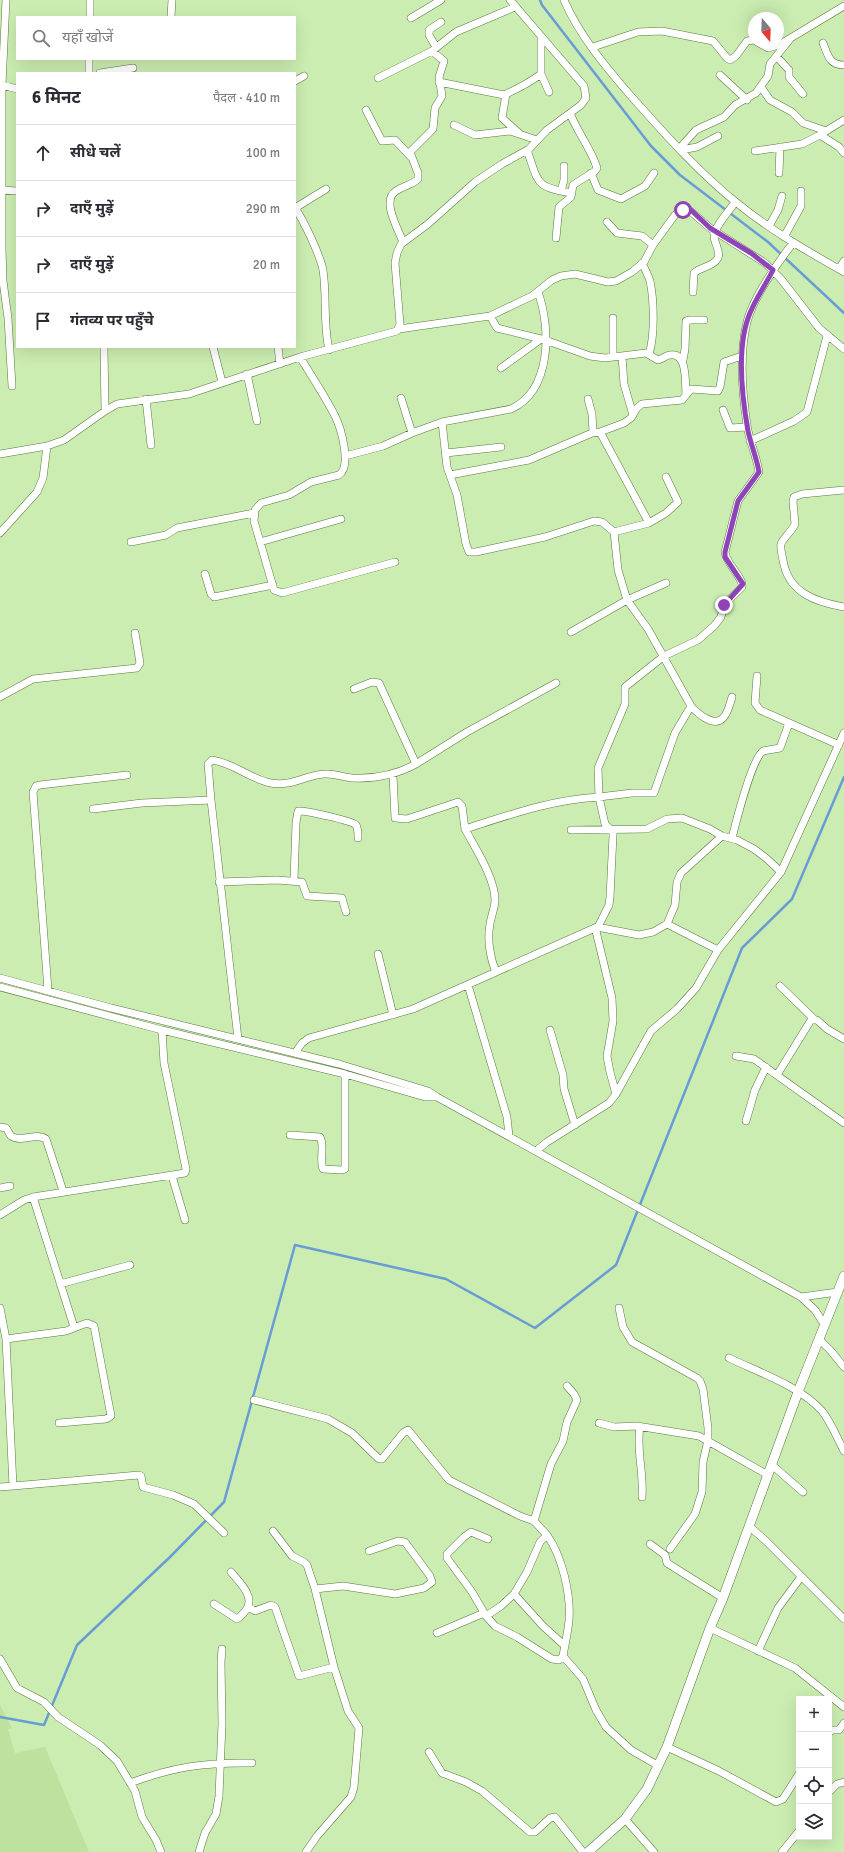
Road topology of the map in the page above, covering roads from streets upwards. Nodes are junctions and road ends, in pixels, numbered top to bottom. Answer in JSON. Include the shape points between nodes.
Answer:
{"nodes":[{"id":1,"x":6,"y":0,"type":"edge"},
{"id":2,"x":90,"y":0,"type":"edge"},
{"id":3,"x":172,"y":0,"type":"edge"},
{"id":4,"x":441,"y":0,"type":"edge"},
{"id":5,"x":510,"y":0,"type":"edge"},
{"id":6,"x":564,"y":0,"type":"edge"},
{"id":7,"x":844,"y":6,"type":"edge"},
{"id":8,"x":515,"y":7,"type":"junction"},
{"id":9,"x":90,"y":16,"type":"edge"},
{"id":10,"x":171,"y":16,"type":"edge"},
{"id":11,"x":412,"y":18,"type":"dead end"},
{"id":12,"x":441,"y":22,"type":"dead end"},
{"id":13,"x":541,"y":38,"type":"junction"},
{"id":14,"x":790,"y":39,"type":"junction"},
{"id":15,"x":748,"y":41,"type":"edge"},
{"id":16,"x":784,"y":42,"type":"edge"},
{"id":17,"x":823,"y":43,"type":"dead end"},
{"id":18,"x":592,"y":47,"type":"junction"},
{"id":19,"x":434,"y":49,"type":"junction"},
{"id":20,"x":777,"y":57,"type":"junction"},
{"id":21,"x":89,"y":60,"type":"edge"},
{"id":22,"x":844,"y":66,"type":"edge"},
{"id":23,"x":133,"y":68,"type":"dead end"},
{"id":24,"x":89,"y":72,"type":"edge"},
{"id":25,"x":107,"y":72,"type":"edge"},
{"id":26,"x":540,"y":74,"type":"junction"},
{"id":27,"x":720,"y":75,"type":"dead end"},
{"id":28,"x":304,"y":76,"type":"dead end"},
{"id":29,"x":378,"y":78,"type":"dead end"},
{"id":30,"x":296,"y":80,"type":"edge"},
{"id":31,"x":1,"y":81,"type":"edge"},
{"id":32,"x":439,"y":82,"type":"junction"},
{"id":33,"x":761,"y":87,"type":"junction"},
{"id":34,"x":16,"y":88,"type":"edge"},
{"id":35,"x":549,"y":92,"type":"dead end"},
{"id":36,"x":506,"y":94,"type":"junction"},
{"id":37,"x":803,"y":94,"type":"dead end"},
{"id":38,"x":747,"y":100,"type":"junction"},
{"id":39,"x":366,"y":110,"type":"dead end"},
{"id":40,"x":570,"y":113,"type":"junction"},
{"id":41,"x":844,"y":120,"type":"edge"},
{"id":42,"x":454,"y":124,"type":"dead end"},
{"id":43,"x":519,"y":133,"type":"junction"},
{"id":44,"x":823,"y":133,"type":"junction"},
{"id":45,"x":718,"y":136,"type":"dead end"},
{"id":46,"x":537,"y":140,"type":"junction"},
{"id":47,"x":780,"y":147,"type":"junction"},
{"id":48,"x":680,"y":149,"type":"junction"},
{"id":49,"x":527,"y":150,"type":"junction"},
{"id":50,"x":755,"y":151,"type":"dead end"},
{"id":51,"x":844,"y":153,"type":"edge"},
{"id":52,"x":411,"y":157,"type":"junction"},
{"id":53,"x":1,"y":162,"type":"edge"},
{"id":54,"x":564,"y":166,"type":"dead end"},
{"id":55,"x":654,"y":172,"type":"dead end"},
{"id":56,"x":591,"y":173,"type":"junction"},
{"id":57,"x":779,"y":173,"type":"dead end"},
{"id":58,"x":326,"y":189,"type":"dead end"},
{"id":59,"x":2,"y":190,"type":"junction"},
{"id":60,"x":16,"y":191,"type":"edge"},
{"id":61,"x":561,"y":191,"type":"junction"},
{"id":62,"x":800,"y":191,"type":"dead end"},
{"id":63,"x":572,"y":193,"type":"junction"},
{"id":64,"x":782,"y":196,"type":"dead end"},
{"id":65,"x":735,"y":202,"type":"junction"},
{"id":66,"x":296,"y":207,"type":"edge"},
{"id":67,"x":296,"y":210,"type":"edge"},
{"id":68,"x":608,"y":222,"type":"dead end"},
{"id":69,"x":769,"y":226,"type":"junction"},
{"id":70,"x":717,"y":227,"type":"junction"},
{"id":71,"x":784,"y":237,"type":"junction"},
{"id":72,"x":556,"y":238,"type":"dead end"},
{"id":73,"x":403,"y":242,"type":"junction"},
{"id":74,"x":792,"y":244,"type":"junction"},
{"id":75,"x":653,"y":245,"type":"junction"},
{"id":76,"x":844,"y":261,"type":"edge"},
{"id":77,"x":642,"y":263,"type":"junction"},
{"id":78,"x":775,"y":268,"type":"junction"},
{"id":79,"x":841,"y":271,"type":"edge"},
{"id":80,"x":538,"y":292,"type":"junction"},
{"id":81,"x":693,"y":292,"type":"dead end"},
{"id":82,"x":490,"y":316,"type":"junction"},
{"id":83,"x":613,"y":318,"type":"dead end"},
{"id":84,"x":704,"y":320,"type":"dead end"},
{"id":85,"x":399,"y":328,"type":"junction"},
{"id":86,"x":827,"y":336,"type":"junction"},
{"id":87,"x":543,"y":339,"type":"junction"},
{"id":88,"x":104,"y":348,"type":"edge"},
{"id":89,"x":213,"y":348,"type":"edge"},
{"id":90,"x":278,"y":348,"type":"edge"},
{"id":91,"x":844,"y":349,"type":"edge"},
{"id":92,"x":329,"y":350,"type":"junction"},
{"id":93,"x":649,"y":354,"type":"junction"},
{"id":94,"x":622,"y":356,"type":"junction"},
{"id":95,"x":742,"y":356,"type":"junction"},
{"id":96,"x":300,"y":357,"type":"junction"},
{"id":97,"x":613,"y":357,"type":"junction"},
{"id":98,"x":683,"y":360,"type":"junction"},
{"id":99,"x":280,"y":364,"type":"junction"},
{"id":100,"x":501,"y":368,"type":"dead end"},
{"id":101,"x":248,"y":374,"type":"junction"},
{"id":102,"x":222,"y":382,"type":"junction"},
{"id":103,"x":12,"y":386,"type":"dead end"},
{"id":104,"x":686,"y":395,"type":"junction"},
{"id":105,"x":401,"y":398,"type":"dead end"},
{"id":106,"x":146,"y":399,"type":"junction"},
{"id":107,"x":588,"y":399,"type":"dead end"},
{"id":108,"x":723,"y":410,"type":"dead end"},
{"id":109,"x":105,"y":411,"type":"junction"},
{"id":110,"x":633,"y":415,"type":"junction"},
{"id":111,"x":257,"y":421,"type":"dead end"},
{"id":112,"x":442,"y":422,"type":"junction"},
{"id":113,"x":747,"y":427,"type":"junction"},
{"id":114,"x":597,"y":432,"type":"junction"},
{"id":115,"x":412,"y":433,"type":"junction"},
{"id":116,"x":750,"y":441,"type":"junction"},
{"id":117,"x":151,"y":445,"type":"dead end"},
{"id":118,"x":47,"y":446,"type":"junction"},
{"id":119,"x":501,"y":447,"type":"dead end"},
{"id":120,"x":446,"y":453,"type":"junction"},
{"id":121,"x":0,"y":454,"type":"edge"},
{"id":122,"x":345,"y":456,"type":"junction"},
{"id":123,"x":450,"y":475,"type":"junction"},
{"id":124,"x":666,"y":477,"type":"dead end"},
{"id":125,"x":844,"y":490,"type":"edge"},
{"id":126,"x":254,"y":513,"type":"junction"},
{"id":127,"x":341,"y":519,"type":"dead end"},
{"id":128,"x":649,"y":523,"type":"junction"},
{"id":129,"x":614,"y":532,"type":"junction"},
{"id":130,"x":0,"y":533,"type":"edge"},
{"id":131,"x":130,"y":542,"type":"dead end"},
{"id":132,"x":260,"y":542,"type":"junction"},
{"id":133,"x":395,"y":562,"type":"dead end"},
{"id":134,"x":205,"y":574,"type":"dead end"},
{"id":135,"x":666,"y":583,"type":"dead end"},
{"id":136,"x":273,"y":585,"type":"junction"},
{"id":137,"x":627,"y":600,"type":"junction"},
{"id":138,"x":844,"y":607,"type":"edge"},
{"id":139,"x":571,"y":632,"type":"dead end"},
{"id":140,"x":135,"y":633,"type":"dead end"},
{"id":141,"x":664,"y":656,"type":"junction"},
{"id":142,"x":757,"y":676,"type":"dead end"},
{"id":143,"x":556,"y":683,"type":"dead end"},
{"id":144,"x":354,"y":689,"type":"dead end"},
{"id":145,"x":0,"y":697,"type":"edge"},
{"id":146,"x":732,"y":698,"type":"dead end"},
{"id":147,"x":691,"y":706,"type":"junction"},
{"id":148,"x":790,"y":723,"type":"junction"},
{"id":149,"x":844,"y":733,"type":"edge"},
{"id":150,"x":839,"y":745,"type":"junction"},
{"id":151,"x":416,"y":764,"type":"junction"},
{"id":152,"x":127,"y":775,"type":"dead end"},
{"id":153,"x":393,"y":775,"type":"junction"},
{"id":154,"x":599,"y":797,"type":"junction"},
{"id":155,"x":210,"y":800,"type":"junction"},
{"id":156,"x":93,"y":809,"type":"dead end"},
{"id":157,"x":465,"y":829,"type":"junction"},
{"id":158,"x":571,"y":830,"type":"dead end"},
{"id":159,"x":611,"y":830,"type":"junction"},
{"id":160,"x":722,"y":836,"type":"junction"},
{"id":161,"x":358,"y":838,"type":"dead end"},
{"id":162,"x":732,"y":838,"type":"junction"},
{"id":163,"x":781,"y":872,"type":"junction"},
{"id":164,"x":294,"y":880,"type":"junction"},
{"id":165,"x":219,"y":882,"type":"junction"},
{"id":166,"x":346,"y":912,"type":"dead end"},
{"id":167,"x":667,"y":924,"type":"junction"},
{"id":168,"x":597,"y":927,"type":"junction"},
{"id":169,"x":718,"y":950,"type":"junction"},
{"id":170,"x":378,"y":954,"type":"dead end"},
{"id":171,"x":496,"y":972,"type":"junction"},
{"id":172,"x":0,"y":978,"type":"edge"},
{"id":173,"x":468,"y":985,"type":"junction"},
{"id":174,"x":780,"y":986,"type":"dead end"},
{"id":175,"x":0,"y":987,"type":"edge"},
{"id":176,"x":48,"y":990,"type":"junction"},
{"id":177,"x":393,"y":1015,"type":"junction"},
{"id":178,"x":814,"y":1019,"type":"junction"},
{"id":179,"x":162,"y":1030,"type":"junction"},
{"id":180,"x":550,"y":1030,"type":"dead end"},
{"id":181,"x":238,"y":1039,"type":"junction"},
{"id":182,"x":844,"y":1039,"type":"edge"},
{"id":183,"x":295,"y":1053,"type":"junction"},
{"id":184,"x":736,"y":1056,"type":"dead end"},
{"id":185,"x":766,"y":1067,"type":"junction"},
{"id":186,"x":344,"y":1074,"type":"junction"},
{"id":187,"x":777,"y":1075,"type":"junction"},
{"id":188,"x":616,"y":1094,"type":"junction"},
{"id":189,"x":437,"y":1097,"type":"junction"},
{"id":190,"x":746,"y":1121,"type":"dead end"},
{"id":191,"x":844,"y":1123,"type":"edge"},
{"id":192,"x":575,"y":1125,"type":"junction"},
{"id":193,"x":0,"y":1127,"type":"edge"},
{"id":194,"x":290,"y":1135,"type":"dead end"},
{"id":195,"x":508,"y":1136,"type":"junction"},
{"id":196,"x":536,"y":1151,"type":"junction"},
{"id":197,"x":172,"y":1176,"type":"junction"},
{"id":198,"x":10,"y":1186,"type":"dead end"},
{"id":199,"x":0,"y":1188,"type":"edge"},
{"id":200,"x":63,"y":1191,"type":"junction"},
{"id":201,"x":34,"y":1197,"type":"junction"},
{"id":202,"x":0,"y":1215,"type":"edge"},
{"id":203,"x":185,"y":1220,"type":"dead end"},
{"id":204,"x":130,"y":1265,"type":"dead end"},
{"id":205,"x":844,"y":1276,"type":"edge"},
{"id":206,"x":60,"y":1284,"type":"junction"},
{"id":207,"x":838,"y":1292,"type":"junction"},
{"id":208,"x":801,"y":1297,"type":"junction"},
{"id":209,"x":0,"y":1308,"type":"edge"},
{"id":210,"x":619,"y":1308,"type":"dead end"},
{"id":211,"x":824,"y":1324,"type":"junction"},
{"id":212,"x":74,"y":1327,"type":"junction"},
{"id":213,"x":6,"y":1339,"type":"junction"},
{"id":214,"x":820,"y":1340,"type":"junction"},
{"id":215,"x":729,"y":1358,"type":"dead end"},
{"id":216,"x":4,"y":1363,"type":"edge"},
{"id":217,"x":844,"y":1367,"type":"edge"},
{"id":218,"x":567,"y":1386,"type":"dead end"},
{"id":219,"x":798,"y":1392,"type":"junction"},
{"id":220,"x":254,"y":1400,"type":"dead end"},
{"id":221,"x":60,"y":1423,"type":"dead end"},
{"id":222,"x":599,"y":1423,"type":"dead end"},
{"id":223,"x":640,"y":1426,"type":"junction"},
{"id":224,"x":708,"y":1440,"type":"junction"},
{"id":225,"x":844,"y":1451,"type":"edge"},
{"id":226,"x":772,"y":1465,"type":"junction"},
{"id":227,"x":768,"y":1475,"type":"junction"},
{"id":228,"x":13,"y":1486,"type":"junction"},
{"id":229,"x":0,"y":1487,"type":"edge"},
{"id":230,"x":803,"y":1492,"type":"dead end"},
{"id":231,"x":642,"y":1497,"type":"dead end"},
{"id":232,"x":534,"y":1521,"type":"junction"},
{"id":233,"x":750,"y":1527,"type":"junction"},
{"id":234,"x":273,"y":1531,"type":"dead end"},
{"id":235,"x":224,"y":1533,"type":"dead end"},
{"id":236,"x":547,"y":1535,"type":"junction"},
{"id":237,"x":488,"y":1539,"type":"dead end"},
{"id":238,"x":650,"y":1544,"type":"dead end"},
{"id":239,"x":670,"y":1549,"type":"dead end"},
{"id":240,"x":369,"y":1551,"type":"dead end"},
{"id":241,"x":231,"y":1572,"type":"dead end"},
{"id":242,"x":801,"y":1577,"type":"junction"},
{"id":243,"x":315,"y":1589,"type":"junction"},
{"id":244,"x":514,"y":1594,"type":"junction"},
{"id":245,"x":723,"y":1598,"type":"junction"},
{"id":246,"x":214,"y":1604,"type":"dead end"},
{"id":247,"x":248,"y":1607,"type":"junction"},
{"id":248,"x":485,"y":1615,"type":"junction"},
{"id":249,"x":844,"y":1619,"type":"edge"},
{"id":250,"x":710,"y":1628,"type":"junction"},
{"id":251,"x":437,"y":1633,"type":"dead end"},
{"id":252,"x":565,"y":1646,"type":"junction"},
{"id":253,"x":222,"y":1649,"type":"dead end"},
{"id":254,"x":758,"y":1650,"type":"junction"},
{"id":255,"x":563,"y":1656,"type":"junction"},
{"id":256,"x":0,"y":1658,"type":"edge"},
{"id":257,"x":334,"y":1667,"type":"junction"},
{"id":258,"x":844,"y":1707,"type":"edge"},
{"id":259,"x":844,"y":1723,"type":"edge"},
{"id":260,"x":830,"y":1732,"type":"edge"},
{"id":261,"x":667,"y":1747,"type":"junction"},
{"id":262,"x":429,"y":1752,"type":"dead end"},
{"id":263,"x":220,"y":1763,"type":"junction"},
{"id":264,"x":252,"y":1763,"type":"dead end"},
{"id":265,"x":659,"y":1766,"type":"junction"},
{"id":266,"x":796,"y":1779,"type":"edge"},
{"id":267,"x":844,"y":1782,"type":"edge"},
{"id":268,"x":130,"y":1783,"type":"junction"},
{"id":269,"x":832,"y":1789,"type":"edge"},
{"id":270,"x":625,"y":1820,"type":"junction"},
{"id":271,"x":796,"y":1835,"type":"edge"},
{"id":272,"x":161,"y":1852,"type":"edge"},
{"id":273,"x":199,"y":1852,"type":"edge"},
{"id":274,"x":306,"y":1852,"type":"edge"},
{"id":275,"x":583,"y":1852,"type":"edge"},
{"id":276,"x":588,"y":1852,"type":"edge"},
{"id":277,"x":654,"y":1852,"type":"edge"},
{"id":278,"x":782,"y":1852,"type":"edge"}],
"edges":[{"from":1,"to":31,"type":"street"},
{"from":2,"to":9,"type":"street"},
{"from":3,"to":10,"type":"street"},
{"from":4,"to":11,"type":"street"},
{"from":5,"to":8,"type":"street"},
{"from":6,"to":18,"type":"street","via":[[577,26]]},
{"from":7,"to":14,"type":"street"},
{"from":8,"to":13,"type":"street"},
{"from":8,"to":19,"type":"street","via":[[456,32]]},
{"from":12,"to":19,"type":"street","via":[[429,30]]},
{"from":13,"to":26,"type":"street"},
{"from":13,"to":40,"type":"street","via":[[586,90],[584,102]]},
{"from":14,"to":16,"type":"street"},
{"from":14,"to":20,"type":"street"},
{"from":15,"to":18,"type":"street","via":[[730,60],[713,41],[662,31],[638,32]]},
{"from":17,"to":22,"type":"street","via":[[831,62]]},
{"from":18,"to":48,"type":"street","via":[[616,79]]},
{"from":19,"to":29,"type":"street"},
{"from":19,"to":32,"type":"street","via":[[444,61]]},
{"from":20,"to":33,"type":"street","via":[[770,64],[768,76]]},
{"from":20,"to":37,"type":"street","via":[[789,70],[789,77]]},
{"from":21,"to":24,"type":"street"},
{"from":23,"to":25,"type":"street"},
{"from":26,"to":35,"type":"street"},
{"from":26,"to":36,"type":"street","via":[[529,83]]},
{"from":27,"to":38,"type":"street"},
{"from":28,"to":30,"type":"street"},
{"from":31,"to":34,"type":"street"},
{"from":31,"to":53,"type":"street"},
{"from":32,"to":36,"type":"street","via":[[497,95]]},
{"from":32,"to":52,"type":"street","via":[[442,96],[435,108],[432,129],[410,150]]},
{"from":33,"to":38,"type":"street"},
{"from":33,"to":44,"type":"street","via":[[770,100],[792,112],[803,124]]},
{"from":36,"to":43,"type":"street","via":[[502,118]]},
{"from":38,"to":48,"type":"street","via":[[735,105],[724,117],[696,130]]},
{"from":39,"to":52,"type":"street","via":[[382,141],[394,140]]},
{"from":40,"to":46,"type":"street"},
{"from":40,"to":56,"type":"street","via":[[597,166],[597,170]]},
{"from":41,"to":44,"type":"street"},
{"from":42,"to":43,"type":"street","via":[[475,135],[510,131]]},
{"from":43,"to":46,"type":"street"},
{"from":44,"to":47,"type":"street","via":[[802,144]]},
{"from":44,"to":51,"type":"street"},
{"from":45,"to":48,"type":"street","via":[[697,147]]},
{"from":46,"to":49,"type":"street"},
{"from":47,"to":50,"type":"street"},
{"from":47,"to":57,"type":"street"},
{"from":48,"to":65,"type":"street"},
{"from":49,"to":61,"type":"street","via":[[540,183],[547,188]]},
{"from":49,"to":73,"type":"street","via":[[476,182]]},
{"from":52,"to":73,"type":"street","via":[[418,179],[395,191],[389,202]]},
{"from":53,"to":59,"type":"street"},
{"from":54,"to":61,"type":"street"},
{"from":55,"to":56,"type":"street","via":[[645,186],[621,199],[598,190]]},
{"from":56,"to":63,"type":"street","via":[[573,185]]},
{"from":58,"to":66,"type":"street"},
{"from":59,"to":60,"type":"street"},
{"from":59,"to":103,"type":"street","via":[[3,281]]},
{"from":61,"to":63,"type":"street"},
{"from":62,"to":71,"type":"street","via":[[801,206]]},
{"from":63,"to":72,"type":"street","via":[[558,209]]},
{"from":64,"to":69,"type":"street"},
{"from":65,"to":69,"type":"street"},
{"from":65,"to":70,"type":"street"},
{"from":67,"to":92,"type":"street","via":[[319,256],[323,270],[325,328]]},
{"from":68,"to":75,"type":"street","via":[[617,233],[642,236]]},
{"from":69,"to":71,"type":"street"},
{"from":70,"to":75,"type":"street","via":[[705,224],[691,210],[686,209],[676,215]]},
{"from":70,"to":78,"type":"street"},
{"from":70,"to":81,"type":"street","via":[[714,239],[718,257],[713,263],[694,273]]},
{"from":71,"to":74,"type":"street"},
{"from":73,"to":85,"type":"street","via":[[398,249],[395,263]]},
{"from":74,"to":78,"type":"street"},
{"from":74,"to":79,"type":"street"},
{"from":75,"to":77,"type":"street"},
{"from":76,"to":79,"type":"street"},
{"from":77,"to":80,"type":"street","via":[[625,277],[612,282],[568,275],[557,277]]},
{"from":77,"to":93,"type":"street","via":[[649,278],[651,292],[652,341]]},
{"from":78,"to":86,"type":"street"},
{"from":78,"to":95,"type":"street","via":[[750,314]]},
{"from":80,"to":82,"type":"street"},
{"from":80,"to":87,"type":"street","via":[[545,314]]},
{"from":82,"to":85,"type":"street"},
{"from":82,"to":87,"type":"street","via":[[497,328]]},
{"from":83,"to":97,"type":"street"},
{"from":84,"to":98,"type":"street","via":[[690,320],[685,323]]},
{"from":85,"to":92,"type":"street","via":[[394,332]]},
{"from":86,"to":91,"type":"street"},
{"from":86,"to":116,"type":"street","via":[[807,412],[794,421]]},
{"from":87,"to":97,"type":"street","via":[[590,356]]},
{"from":87,"to":100,"type":"street"},
{"from":87,"to":112,"type":"street","via":[[545,365],[541,376],[520,404],[511,409]]},
{"from":88,"to":109,"type":"street"},
{"from":89,"to":102,"type":"street"},
{"from":90,"to":99,"type":"street"},
{"from":92,"to":96,"type":"street"},
{"from":93,"to":94,"type":"street"},
{"from":93,"to":98,"type":"street","via":[[658,360],[671,355]]},
{"from":94,"to":97,"type":"street"},
{"from":94,"to":110,"type":"street","via":[[624,384]]},
{"from":95,"to":104,"type":"street","via":[[724,362],[718,391],[691,389]]},
{"from":95,"to":113,"type":"street"},
{"from":96,"to":99,"type":"street"},
{"from":96,"to":122,"type":"street","via":[[336,417]]},
{"from":98,"to":104,"type":"street"},
{"from":99,"to":101,"type":"street"},
{"from":101,"to":102,"type":"street"},
{"from":101,"to":111,"type":"street"},
{"from":102,"to":106,"type":"street","via":[[189,394]]},
{"from":104,"to":110,"type":"street","via":[[682,400],[642,404]]},
{"from":105,"to":115,"type":"street"},
{"from":106,"to":109,"type":"street","via":[[123,402]]},
{"from":106,"to":117,"type":"street"},
{"from":107,"to":114,"type":"street"},
{"from":108,"to":113,"type":"street","via":[[730,428]]},
{"from":109,"to":118,"type":"street","via":[[64,440]]},
{"from":110,"to":114,"type":"street","via":[[624,423]]},
{"from":112,"to":115,"type":"street"},
{"from":112,"to":120,"type":"street"},
{"from":113,"to":116,"type":"street"},
{"from":114,"to":123,"type":"street","via":[[529,460]]},
{"from":114,"to":128,"type":"street"},
{"from":115,"to":122,"type":"street","via":[[383,446]]},
{"from":116,"to":141,"type":"street","via":[[759,472],[738,501],[725,552],[725,557],[741,581],[742,587],[724,605],[714,626],[698,640]]},
{"from":118,"to":121,"type":"street"},
{"from":118,"to":130,"type":"street","via":[[41,485]]},
{"from":119,"to":120,"type":"street"},
{"from":120,"to":123,"type":"street"},
{"from":122,"to":126,"type":"street","via":[[345,469],[339,475],[311,482],[289,495],[261,503]]},
{"from":123,"to":129,"type":"street","via":[[457,495],[469,552],[546,537],[594,521],[602,522]]},
{"from":124,"to":128,"type":"street","via":[[678,502]]},
{"from":125,"to":138,"type":"street","via":[[794,497],[792,502],[795,524],[781,547],[786,571],[797,587],[813,600]]},
{"from":126,"to":131,"type":"street","via":[[177,528],[166,535]]},
{"from":126,"to":132,"type":"street"},
{"from":127,"to":132,"type":"street"},
{"from":128,"to":129,"type":"street"},
{"from":129,"to":137,"type":"street","via":[[618,570]]},
{"from":132,"to":136,"type":"street"},
{"from":133,"to":136,"type":"street","via":[[282,593],[276,592]]},
{"from":134,"to":136,"type":"street","via":[[210,594],[214,597]]},
{"from":135,"to":137,"type":"street"},
{"from":137,"to":139,"type":"street"},
{"from":137,"to":141,"type":"street"},
{"from":140,"to":145,"type":"street","via":[[140,663],[135,670],[33,679]]},
{"from":141,"to":147,"type":"street"},
{"from":141,"to":154,"type":"street","via":[[625,687],[625,704],[598,768]]},
{"from":142,"to":148,"type":"street","via":[[757,707]]},
{"from":143,"to":151,"type":"street","via":[[467,732]]},
{"from":144,"to":151,"type":"street","via":[[372,682],[379,683]]},
{"from":146,"to":147,"type":"street","via":[[724,716],[715,722],[699,714]]},
{"from":147,"to":154,"type":"street","via":[[674,733],[654,793]]},
{"from":148,"to":150,"type":"street"},
{"from":148,"to":162,"type":"street","via":[[780,748],[763,751],[756,760]]},
{"from":149,"to":150,"type":"street"},
{"from":150,"to":163,"type":"street"},
{"from":151,"to":153,"type":"street"},
{"from":152,"to":176,"type":"street","via":[[40,785],[36,786],[33,792]]},
{"from":153,"to":155,"type":"street","via":[[351,778],[325,774],[291,784],[275,784],[212,760],[208,764]]},
{"from":153,"to":157,"type":"street","via":[[395,818],[407,819],[458,802],[462,806]]},
{"from":154,"to":157,"type":"street","via":[[566,799]]},
{"from":154,"to":159,"type":"street","via":[[605,824]]},
{"from":155,"to":156,"type":"street","via":[[142,803]]},
{"from":155,"to":165,"type":"street"},
{"from":157,"to":171,"type":"street","via":[[493,888],[495,899],[490,926],[490,949]]},
{"from":158,"to":159,"type":"street"},
{"from":159,"to":160,"type":"street","via":[[648,829],[667,819],[678,818],[701,825]]},
{"from":159,"to":168,"type":"street","via":[[613,856],[610,898]]},
{"from":160,"to":162,"type":"street"},
{"from":160,"to":167,"type":"street","via":[[681,873],[677,882],[675,904]]},
{"from":161,"to":164,"type":"street","via":[[357,828],[353,824],[331,817],[298,812]]},
{"from":162,"to":163,"type":"street","via":[[754,849]]},
{"from":163,"to":169,"type":"street"},
{"from":164,"to":165,"type":"street"},
{"from":164,"to":166,"type":"street","via":[[303,882],[307,896],[342,898]]},
{"from":165,"to":181,"type":"street"},
{"from":167,"to":168,"type":"street","via":[[653,932],[639,934]]},
{"from":167,"to":169,"type":"street"},
{"from":168,"to":171,"type":"street"},
{"from":168,"to":188,"type":"street","via":[[597,938],[612,1003],[613,1021],[608,1056]]},
{"from":169,"to":188,"type":"street","via":[[696,988],[677,1009],[651,1031]]},
{"from":170,"to":177,"type":"street"},
{"from":171,"to":173,"type":"street"},
{"from":172,"to":176,"type":"street"},
{"from":173,"to":177,"type":"street"},
{"from":173,"to":195,"type":"street","via":[[507,1116]]},
{"from":174,"to":178,"type":"street"},
{"from":175,"to":179,"type":"street"},
{"from":176,"to":181,"type":"street"},
{"from":177,"to":183,"type":"street","via":[[313,1036],[301,1044]]},
{"from":178,"to":182,"type":"street"},
{"from":178,"to":187,"type":"street"},
{"from":179,"to":186,"type":"street"},
{"from":179,"to":197,"type":"street","via":[[164,1063],[186,1169],[182,1174]]},
{"from":180,"to":192,"type":"street"},
{"from":181,"to":183,"type":"street"},
{"from":183,"to":189,"type":"street","via":[[413,1085]]},
{"from":184,"to":185,"type":"street","via":[[754,1059]]},
{"from":185,"to":187,"type":"street"},
{"from":185,"to":190,"type":"street","via":[[755,1090]]},
{"from":186,"to":189,"type":"street","via":[[427,1098]]},
{"from":186,"to":194,"type":"street","via":[[345,1168],[322,1169],[320,1137]]},
{"from":187,"to":191,"type":"street"},
{"from":188,"to":192,"type":"street","via":[[605,1106]]},
{"from":189,"to":195,"type":"street"},
{"from":192,"to":196,"type":"street"},
{"from":193,"to":200,"type":"street","via":[[6,1128],[15,1137],[40,1136],[46,1139]]},
{"from":195,"to":196,"type":"street"},
{"from":196,"to":208,"type":"street"},
{"from":197,"to":200,"type":"street"},
{"from":197,"to":203,"type":"street"},
{"from":198,"to":199,"type":"street"},
{"from":200,"to":201,"type":"street"},
{"from":201,"to":202,"type":"street","via":[[24,1200]]},
{"from":201,"to":206,"type":"street"},
{"from":204,"to":206,"type":"street"},
{"from":205,"to":207,"type":"street"},
{"from":206,"to":212,"type":"street"},
{"from":207,"to":208,"type":"street"},
{"from":207,"to":211,"type":"street"},
{"from":208,"to":211,"type":"street","via":[[815,1310]]},
{"from":209,"to":213,"type":"street"},
{"from":210,"to":224,"type":"street","via":[[623,1327],[632,1342],[700,1381],[704,1389]]},
{"from":211,"to":214,"type":"street"},
{"from":212,"to":213,"type":"street","via":[[63,1331]]},
{"from":212,"to":221,"type":"street","via":[[91,1324],[95,1328],[111,1416],[106,1419]]},
{"from":213,"to":216,"type":"street"},
{"from":214,"to":217,"type":"street"},
{"from":214,"to":219,"type":"street"},
{"from":215,"to":219,"type":"street"},
{"from":216,"to":228,"type":"street"},
{"from":218,"to":232,"type":"street","via":[[577,1400],[567,1422],[563,1441],[551,1464]]},
{"from":219,"to":225,"type":"street","via":[[824,1414]]},
{"from":219,"to":226,"type":"street"},
{"from":220,"to":232,"type":"street","via":[[328,1419],[352,1433],[379,1459],[382,1459],[408,1430],[449,1480]]},
{"from":222,"to":223,"type":"street"},
{"from":223,"to":224,"type":"street","via":[[693,1434]]},
{"from":223,"to":231,"type":"street","via":[[638,1446]]},
{"from":224,"to":227,"type":"street"},
{"from":224,"to":239,"type":"street","via":[[698,1506]]},
{"from":226,"to":227,"type":"street"},
{"from":226,"to":230,"type":"street"},
{"from":227,"to":233,"type":"street"},
{"from":228,"to":229,"type":"street"},
{"from":228,"to":235,"type":"street","via":[[139,1475],[143,1487],[194,1504]]},
{"from":232,"to":236,"type":"street"},
{"from":233,"to":242,"type":"street"},
{"from":233,"to":245,"type":"street"},
{"from":234,"to":243,"type":"street","via":[[292,1556],[306,1564]]},
{"from":236,"to":244,"type":"street","via":[[540,1542]]},
{"from":236,"to":252,"type":"street","via":[[555,1546],[562,1564],[568,1600],[569,1622]]},
{"from":237,"to":248,"type":"street","via":[[472,1532],[446,1555]]},
{"from":238,"to":245,"type":"street","via":[[665,1555],[667,1563]]},
{"from":240,"to":243,"type":"street","via":[[398,1541],[405,1542],[432,1582],[424,1588],[395,1594],[343,1586]]},
{"from":241,"to":247,"type":"street","via":[[247,1593],[250,1601]]},
{"from":242,"to":249,"type":"street"},
{"from":242,"to":254,"type":"street","via":[[778,1608]]},
{"from":243,"to":257,"type":"street"},
{"from":244,"to":248,"type":"street","via":[[501,1606]]},
{"from":244,"to":252,"type":"street"},
{"from":245,"to":250,"type":"street"},
{"from":246,"to":247,"type":"street","via":[[237,1619]]},
{"from":247,"to":257,"type":"street","via":[[256,1611],[271,1605],[275,1607],[299,1676]]},
{"from":248,"to":251,"type":"street"},
{"from":248,"to":255,"type":"street","via":[[502,1631],[517,1637],[552,1659],[557,1661]]},
{"from":250,"to":254,"type":"street"},
{"from":250,"to":261,"type":"street"},
{"from":252,"to":255,"type":"street"},
{"from":253,"to":263,"type":"street"},
{"from":254,"to":258,"type":"street","via":[[805,1675]]},
{"from":255,"to":265,"type":"street","via":[[583,1679],[606,1727],[631,1750]]},
{"from":256,"to":268,"type":"street","via":[[17,1688],[44,1702],[58,1717],[107,1751],[117,1761]]},
{"from":257,"to":274,"type":"street","via":[[348,1711],[360,1734],[354,1787],[351,1797]]},
{"from":259,"to":260,"type":"street","via":[[839,1730]]},
{"from":261,"to":265,"type":"street"},
{"from":261,"to":266,"type":"street","via":[[776,1802],[783,1799]]},
{"from":262,"to":275,"type":"street","via":[[442,1773],[482,1791],[530,1832],[535,1832],[550,1818],[555,1818]]},
{"from":263,"to":264,"type":"street"},
{"from":263,"to":268,"type":"street","via":[[167,1770]]},
{"from":263,"to":273,"type":"street","via":[[216,1814],[205,1833]]},
{"from":265,"to":270,"type":"street","via":[[647,1789]]},
{"from":267,"to":269,"type":"street","via":[[836,1784]]},
{"from":268,"to":272,"type":"street","via":[[139,1801],[142,1817]]},
{"from":270,"to":276,"type":"street"},
{"from":270,"to":277,"type":"street"},
{"from":271,"to":278,"type":"street"}]}
